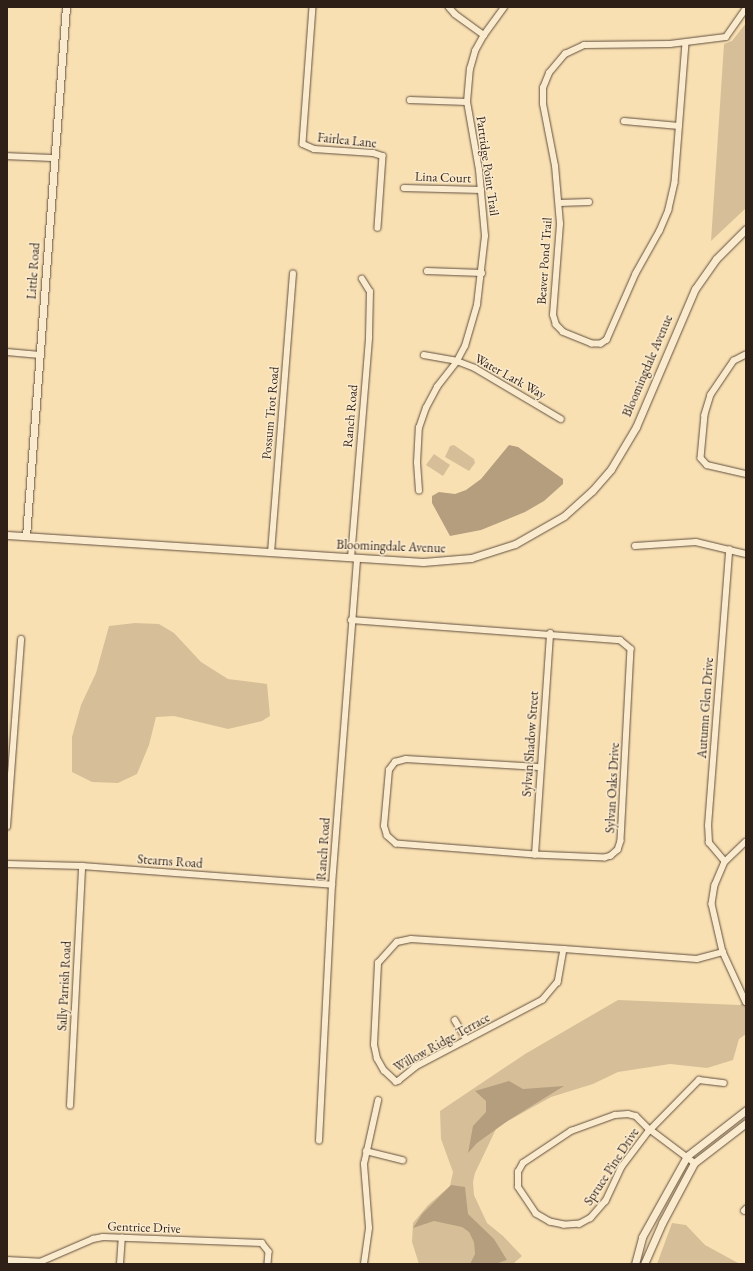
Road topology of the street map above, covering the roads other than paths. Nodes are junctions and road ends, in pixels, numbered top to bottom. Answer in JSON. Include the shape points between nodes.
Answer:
{"nodes":[{"id":1,"x":66,"y":7,"type":"edge"},
{"id":2,"x":313,"y":7,"type":"edge"},
{"id":3,"x":449,"y":7,"type":"edge"},
{"id":4,"x":504,"y":7,"type":"edge"},
{"id":5,"x":746,"y":8,"type":"edge"},
{"id":6,"x":484,"y":35,"type":"junction"},
{"id":7,"x":686,"y":43,"type":"junction"},
{"id":8,"x":410,"y":100,"type":"dead end"},
{"id":9,"x":467,"y":102,"type":"junction"},
{"id":10,"x":624,"y":121,"type":"dead end"},
{"id":11,"x":679,"y":126,"type":"junction"},
{"id":12,"x":7,"y":156,"type":"edge"},
{"id":13,"x":55,"y":158,"type":"junction"},
{"id":14,"x":404,"y":188,"type":"dead end"},
{"id":15,"x":481,"y":190,"type":"junction"},
{"id":16,"x":589,"y":202,"type":"dead end"},
{"id":17,"x":559,"y":203,"type":"junction"},
{"id":18,"x":378,"y":228,"type":"dead end"},
{"id":19,"x":746,"y":229,"type":"edge"},
{"id":20,"x":427,"y":271,"type":"dead end"},
{"id":21,"x":482,"y":273,"type":"junction"},
{"id":22,"x":294,"y":274,"type":"dead end"},
{"id":23,"x":362,"y":279,"type":"dead end"},
{"id":24,"x":7,"y":352,"type":"edge"},
{"id":25,"x":40,"y":355,"type":"junction"},
{"id":26,"x":424,"y":355,"type":"dead end"},
{"id":27,"x":746,"y":355,"type":"edge"},
{"id":28,"x":457,"y":362,"type":"junction"},
{"id":29,"x":561,"y":419,"type":"dead end"},
{"id":30,"x":746,"y":474,"type":"edge"},
{"id":31,"x":419,"y":491,"type":"dead end"},
{"id":32,"x":7,"y":535,"type":"edge"},
{"id":33,"x":26,"y":536,"type":"junction"},
{"id":34,"x":635,"y":546,"type":"dead end"},
{"id":35,"x":729,"y":550,"type":"junction"},
{"id":36,"x":271,"y":553,"type":"junction"},
{"id":37,"x":746,"y":554,"type":"edge"},
{"id":38,"x":354,"y":558,"type":"junction"},
{"id":39,"x":351,"y":620,"type":"junction"},
{"id":40,"x":550,"y":634,"type":"junction"},
{"id":41,"x":21,"y":640,"type":"dead end"},
{"id":42,"x":539,"y":767,"type":"junction"},
{"id":43,"x":7,"y":827,"type":"edge"},
{"id":44,"x":746,"y":842,"type":"edge"},
{"id":45,"x":535,"y":855,"type":"junction"},
{"id":46,"x":725,"y":862,"type":"junction"},
{"id":47,"x":7,"y":864,"type":"edge"},
{"id":48,"x":82,"y":866,"type":"junction"},
{"id":49,"x":332,"y":885,"type":"junction"},
{"id":50,"x":564,"y":949,"type":"junction"},
{"id":51,"x":722,"y":952,"type":"junction"},
{"id":52,"x":746,"y":1002,"type":"edge"},
{"id":53,"x":455,"y":1020,"type":"dead end"},
{"id":54,"x":467,"y":1040,"type":"junction"},
{"id":55,"x":724,"y":1083,"type":"dead end"},
{"id":56,"x":378,"y":1101,"type":"dead end"},
{"id":57,"x":70,"y":1106,"type":"dead end"},
{"id":58,"x":746,"y":1110,"type":"edge"},
{"id":59,"x":746,"y":1123,"type":"edge"},
{"id":60,"x":650,"y":1130,"type":"junction"},
{"id":61,"x":319,"y":1141,"type":"dead end"},
{"id":62,"x":366,"y":1151,"type":"junction"},
{"id":63,"x":686,"y":1156,"type":"junction"},
{"id":64,"x":403,"y":1160,"type":"dead end"},
{"id":65,"x":694,"y":1163,"type":"junction"},
{"id":66,"x":122,"y":1238,"type":"junction"},
{"id":67,"x":7,"y":1260,"type":"edge"},
{"id":68,"x":41,"y":1263,"type":"edge"},
{"id":69,"x":120,"y":1264,"type":"edge"},
{"id":70,"x":268,"y":1264,"type":"edge"},
{"id":71,"x":364,"y":1264,"type":"edge"},
{"id":72,"x":635,"y":1264,"type":"edge"},
{"id":73,"x":644,"y":1264,"type":"edge"}],
"edges":[{"from":1,"to":13,"type":"street","name":"Little Road"},
{"from":2,"to":18,"type":"street","name":"Fairlea Lane","via":[[303,144],[314,149],[383,156]]},
{"from":3,"to":6,"type":"street"},
{"from":4,"to":6,"type":"street","name":"Partridge Point Trail"},
{"from":5,"to":7,"type":"street","name":"Beaver Pond Trail","via":[[726,37]]},
{"from":6,"to":9,"type":"street","name":"Partridge Point Trail","via":[[470,69]]},
{"from":7,"to":11,"type":"street","name":"Beaver Pond Trail"},
{"from":7,"to":17,"type":"street","name":"Beaver Pond Trail","via":[[584,45],[572,50],[554,66],[546,80],[543,96]]},
{"from":8,"to":9,"type":"street"},
{"from":9,"to":15,"type":"street","name":"Partridge Point Trail"},
{"from":10,"to":11,"type":"street"},
{"from":11,"to":17,"type":"street","name":"Beaver Pond Trail","via":[[674,190],[664,224],[636,274],[610,336],[600,344],[592,344],[563,332],[554,320],[560,252]]},
{"from":12,"to":13,"type":"street"},
{"from":13,"to":25,"type":"street","name":"Little Road"},
{"from":14,"to":15,"type":"street","name":"Lina Court"},
{"from":15,"to":21,"type":"street","name":"Partridge Point Trail","via":[[485,236]]},
{"from":16,"to":17,"type":"street"},
{"from":19,"to":38,"type":"street","name":"Bloomingdale Avenue","via":[[725,249],[699,282],[628,443],[606,475],[578,504],[532,536],[478,556],[430,562]]},
{"from":20,"to":21,"type":"street"},
{"from":21,"to":28,"type":"street","name":"Partridge Point Trail","via":[[472,328]]},
{"from":22,"to":36,"type":"street","name":"Possum Trot Road"},
{"from":23,"to":38,"type":"street","name":"Ranch Road","via":[[370,292],[369,338]]},
{"from":24,"to":25,"type":"street"},
{"from":25,"to":33,"type":"street","name":"Little Road"},
{"from":26,"to":28,"type":"street","name":"Water Lark Way"},
{"from":27,"to":30,"type":"street","via":[[734,361],[711,395],[705,415],[701,458],[707,465]]},
{"from":28,"to":29,"type":"street","name":"Water Lark Way","via":[[475,368]]},
{"from":28,"to":31,"type":"street","name":"Partridge Point Trail","via":[[437,387],[426,408],[420,428],[417,463]]},
{"from":32,"to":33,"type":"street","name":"Bloomingdale Avenue"},
{"from":33,"to":36,"type":"street","name":"Bloomingdale Avenue"},
{"from":34,"to":35,"type":"street","via":[[696,542]]},
{"from":35,"to":37,"type":"street"},
{"from":35,"to":46,"type":"street","name":"Autumn Glen Drive","via":[[708,826],[709,843]]},
{"from":36,"to":38,"type":"street","name":"Bloomingdale Avenue"},
{"from":38,"to":39,"type":"street","name":"Ranch Road"},
{"from":39,"to":40,"type":"street","name":"Sylvan Oaks Drive"},
{"from":39,"to":49,"type":"street","name":"Ranch Road"},
{"from":40,"to":42,"type":"street","name":"Sylvan Shadow Street"},
{"from":40,"to":45,"type":"street","name":"Sylvan Oaks Drive","via":[[620,640],[631,649],[621,841],[618,850],[605,858]]},
{"from":41,"to":43,"type":"street"},
{"from":42,"to":45,"type":"street","name":"Sylvan Shadow Street"},
{"from":42,"to":45,"type":"street","name":"Sylvan Oaks Drive","via":[[406,759],[395,762],[389,770],[384,826],[387,836],[396,844]]},
{"from":44,"to":46,"type":"street"},
{"from":46,"to":51,"type":"street","via":[[715,885],[712,904]]},
{"from":47,"to":48,"type":"street","name":"Stearns Road"},
{"from":48,"to":49,"type":"street","name":"Stearns Road"},
{"from":48,"to":57,"type":"street","name":"Sally Parrish Road"},
{"from":49,"to":61,"type":"street","name":"Ranch Road"},
{"from":50,"to":51,"type":"street","name":"Willow Ridge Terrace","via":[[697,959]]},
{"from":50,"to":54,"type":"street","name":"Willow Ridge Terrace","via":[[558,982],[543,1000]]},
{"from":50,"to":54,"type":"street","name":"Willow Ridge Terrace","via":[[411,939],[396,942],[378,963],[374,1045],[377,1059],[384,1071],[396,1082],[400,1081],[416,1067]]},
{"from":51,"to":52,"type":"street"},
{"from":53,"to":54,"type":"street"},
{"from":55,"to":60,"type":"street","name":"Spruce Pine Drive","via":[[699,1080]]},
{"from":56,"to":62,"type":"street"},
{"from":58,"to":63,"type":"street"},
{"from":59,"to":65,"type":"street"},
{"from":60,"to":60,"type":"street","name":"Spruce Pine Drive","via":[[636,1116],[628,1114],[615,1115],[571,1131],[523,1163],[518,1172],[518,1188],[536,1214],[550,1222],[580,1224],[591,1218],[606,1201],[622,1168]]},
{"from":60,"to":63,"type":"street","name":"Spruce Pine Drive"},
{"from":62,"to":64,"type":"street"},
{"from":62,"to":71,"type":"street","via":[[364,1164],[369,1228]]},
{"from":63,"to":65,"type":"street","name":"Spruce Pine Drive"},
{"from":63,"to":72,"type":"street","via":[[642,1237]]},
{"from":65,"to":73,"type":"street","via":[[662,1223]]},
{"from":66,"to":68,"type":"street","name":"Gentrice Drive","via":[[93,1239]]},
{"from":66,"to":69,"type":"street"},
{"from":66,"to":70,"type":"street","name":"Gentrice Drive","via":[[262,1243],[268,1252]]},
{"from":67,"to":68,"type":"street","name":"Gentrice Drive"}]}
